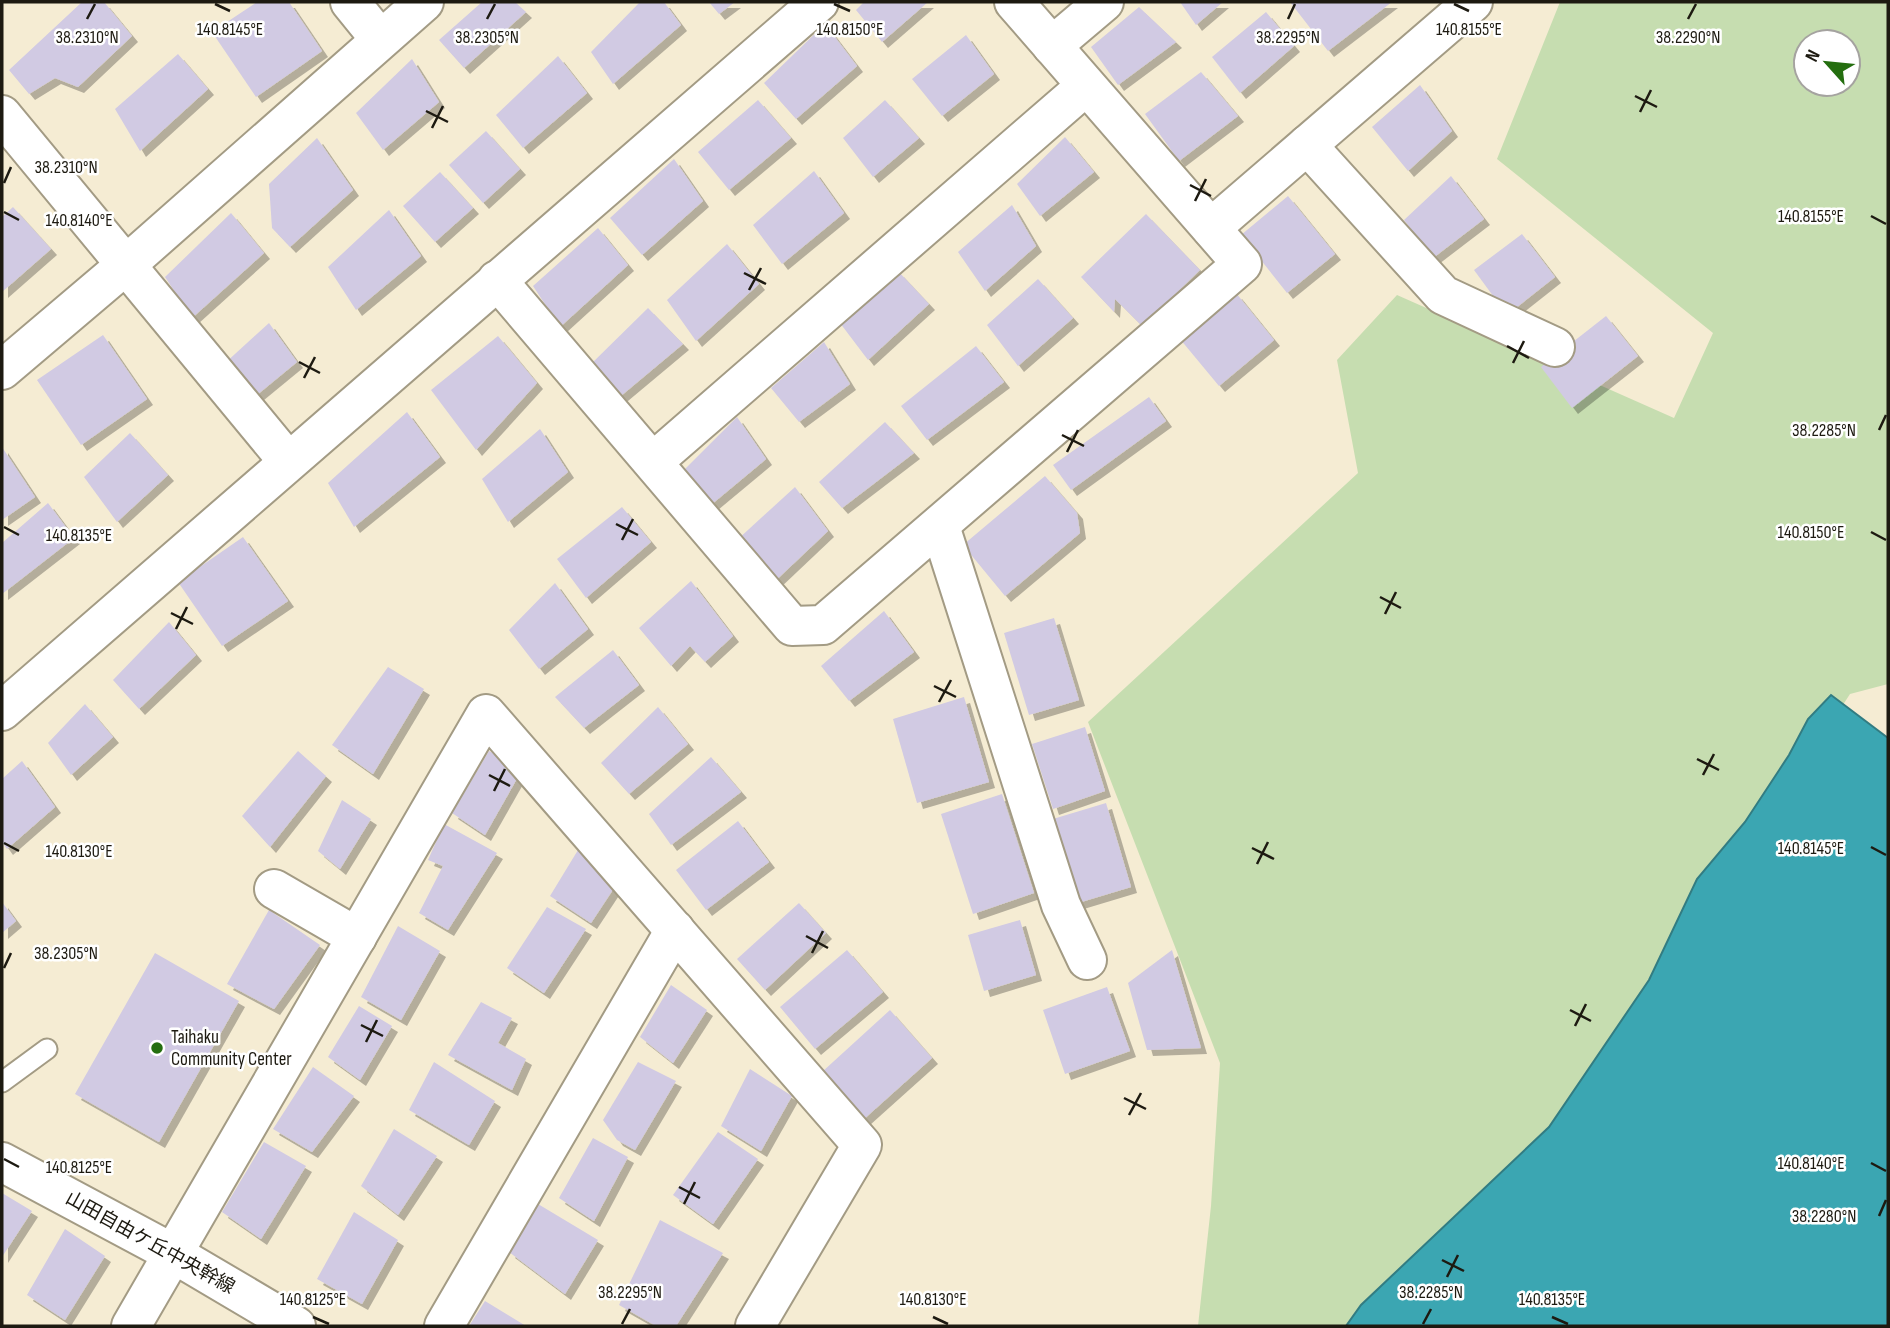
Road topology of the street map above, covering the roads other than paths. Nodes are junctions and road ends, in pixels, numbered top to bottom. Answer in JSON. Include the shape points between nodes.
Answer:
{"nodes":[{"id":1,"x":351,"y":2,"type":"edge"},
{"id":2,"x":424,"y":2,"type":"edge"},
{"id":3,"x":819,"y":2,"type":"edge"},
{"id":4,"x":1014,"y":2,"type":"edge"},
{"id":5,"x":1104,"y":2,"type":"edge"},
{"id":6,"x":1473,"y":2,"type":"edge"},
{"id":7,"x":380,"y":39,"type":"junction"},
{"id":8,"x":1052,"y":46,"type":"junction"},
{"id":9,"x":1086,"y":86,"type":"junction"},
{"id":10,"x":2,"y":115,"type":"edge"},
{"id":11,"x":1307,"y":145,"type":"junction"},
{"id":12,"x":1211,"y":228,"type":"junction"},
{"id":13,"x":127,"y":264,"type":"junction"},
{"id":14,"x":497,"y":280,"type":"junction"},
{"id":15,"x":1555,"y":346,"type":"dead end"},
{"id":16,"x":2,"y":370,"type":"edge"},
{"id":17,"x":287,"y":460,"type":"junction"},
{"id":18,"x":654,"y":461,"type":"junction"},
{"id":19,"x":940,"y":526,"type":"junction"},
{"id":20,"x":2,"y":711,"type":"edge"},
{"id":21,"x":274,"y":889,"type":"dead end"},
{"id":22,"x":676,"y":930,"type":"junction"},
{"id":23,"x":357,"y":937,"type":"junction"},
{"id":24,"x":1087,"y":960,"type":"dead end"},
{"id":25,"x":47,"y":1049,"type":"dead end"},
{"id":26,"x":2,"y":1082,"type":"edge"},
{"id":27,"x":2,"y":1162,"type":"edge"},
{"id":28,"x":174,"y":1254,"type":"junction"},
{"id":29,"x":131,"y":1326,"type":"edge"},
{"id":30,"x":296,"y":1326,"type":"edge"},
{"id":31,"x":444,"y":1326,"type":"edge"},
{"id":32,"x":755,"y":1326,"type":"edge"}],
"edges":[{"from":1,"to":7,"type":"street"},
{"from":2,"to":7,"type":"street"},
{"from":3,"to":14,"type":"street"},
{"from":4,"to":8,"type":"street"},
{"from":5,"to":8,"type":"street"},
{"from":6,"to":11,"type":"street"},
{"from":7,"to":13,"type":"street"},
{"from":8,"to":9,"type":"street"},
{"from":9,"to":12,"type":"street"},
{"from":9,"to":18,"type":"street"},
{"from":10,"to":13,"type":"street"},
{"from":11,"to":12,"type":"street"},
{"from":11,"to":15,"type":"street","via":[[1443,295]]},
{"from":12,"to":19,"type":"street","via":[[1242,264]]},
{"from":13,"to":16,"type":"street"},
{"from":13,"to":17,"type":"street"},
{"from":14,"to":17,"type":"street"},
{"from":14,"to":18,"type":"street"},
{"from":17,"to":20,"type":"street"},
{"from":18,"to":19,"type":"street","via":[[792,626],[823,625]]},
{"from":19,"to":24,"type":"street","via":[[1061,905]]},
{"from":21,"to":23,"type":"street"},
{"from":22,"to":23,"type":"street","via":[[486,714]]},
{"from":22,"to":31,"type":"street"},
{"from":22,"to":32,"type":"street","via":[[862,1145]]},
{"from":23,"to":28,"type":"street"},
{"from":25,"to":26,"type":"lane"},
{"from":27,"to":28,"type":"street","name":"山田自由ケ丘中央幹線"},
{"from":28,"to":29,"type":"street"},
{"from":28,"to":30,"type":"street","name":"山田自由ケ丘中央幹線"}]}
